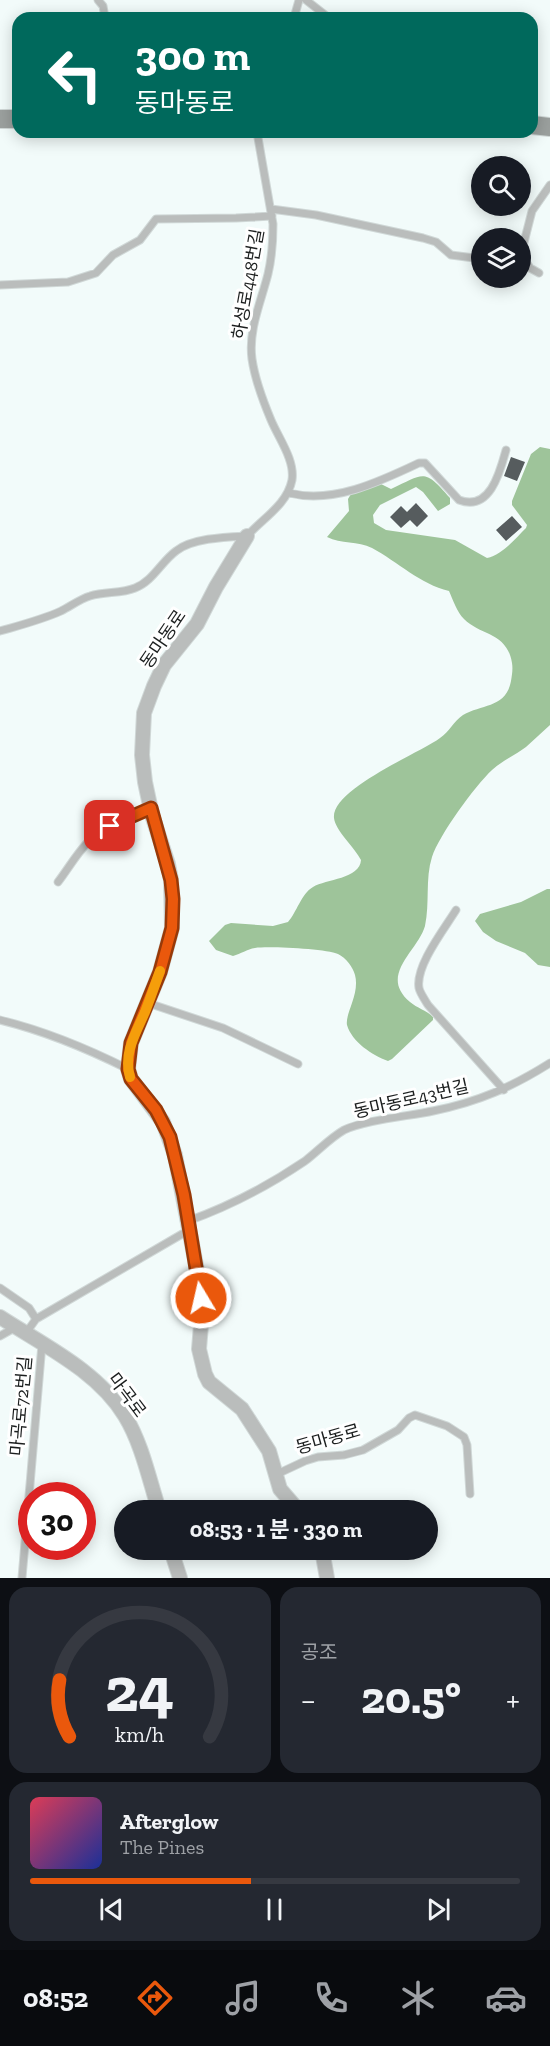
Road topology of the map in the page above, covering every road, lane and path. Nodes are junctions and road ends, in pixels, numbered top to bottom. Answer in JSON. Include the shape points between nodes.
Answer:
{"nodes":[{"id":1,"x":306,"y":0,"type":"edge"},
{"id":2,"x":321,"y":12,"type":"edge"},
{"id":3,"x":257,"y":138,"type":"edge"},
{"id":4,"x":550,"y":185,"type":"edge"},
{"id":5,"x":272,"y":212,"type":"junction"},
{"id":6,"x":528,"y":228,"type":"edge"},
{"id":7,"x":471,"y":258,"type":"edge"},
{"id":8,"x":531,"y":268,"type":"edge"},
{"id":9,"x":538,"y":273,"type":"dead end"},
{"id":10,"x":0,"y":285,"type":"edge"},
{"id":11,"x":506,"y":450,"type":"dead end"},
{"id":12,"x":289,"y":493,"type":"junction"},
{"id":13,"x":247,"y":536,"type":"junction"},
{"id":14,"x":0,"y":631,"type":"edge"},
{"id":15,"x":151,"y":808,"type":"junction"},
{"id":16,"x":58,"y":882,"type":"dead end"},
{"id":17,"x":456,"y":910,"type":"dead end"},
{"id":18,"x":148,"y":1003,"type":"junction"},
{"id":19,"x":0,"y":1020,"type":"edge"},
{"id":20,"x":550,"y":1063,"type":"edge"},
{"id":21,"x":298,"y":1064,"type":"dead end"},
{"id":22,"x":128,"y":1069,"type":"junction"},
{"id":23,"x":504,"y":1090,"type":"junction"},
{"id":24,"x":188,"y":1225,"type":"junction"},
{"id":25,"x":0,"y":1288,"type":"edge"},
{"id":26,"x":0,"y":1317,"type":"edge"},
{"id":27,"x":36,"y":1318,"type":"junction"},
{"id":28,"x":21,"y":1330,"type":"junction"},
{"id":29,"x":0,"y":1336,"type":"edge"},
{"id":30,"x":42,"y":1344,"type":"junction"},
{"id":31,"x":275,"y":1475,"type":"junction"},
{"id":32,"x":470,"y":1494,"type":"dead end"},
{"id":33,"x":156,"y":1500,"type":"edge"},
{"id":34,"x":289,"y":1500,"type":"edge"},
{"id":35,"x":174,"y":1560,"type":"edge"},
{"id":36,"x":323,"y":1560,"type":"edge"},
{"id":37,"x":324,"y":1576,"type":"edge"},
{"id":38,"x":22,"y":1578,"type":"edge"},
{"id":39,"x":180,"y":1578,"type":"edge"}],
"edges":[{"from":1,"to":2,"type":"lane"},
{"from":3,"to":5,"type":"lane","name":"하성로448번길"},
{"from":4,"to":6,"type":"lane","via":[[532,211]]},
{"from":5,"to":7,"type":"lane","name":"하성로448번길","via":[[316,215],[423,238],[436,242],[451,255]]},
{"from":5,"to":10,"type":"lane","name":"하성로448번길","via":[[236,218],[156,219],[140,240],[113,255],[96,273],[68,282]]},
{"from":5,"to":12,"type":"lane","name":"하성로448번길","via":[[272,247],[253,328],[252,358],[260,390],[290,461]]},
{"from":8,"to":9,"type":"lane"},
{"from":11,"to":12,"type":"lane","via":[[493,487],[475,503],[459,500],[425,463],[349,490],[317,496]]},
{"from":12,"to":13,"type":"lane"},
{"from":13,"to":14,"type":"lane","via":[[186,544],[135,588],[86,597],[39,620]]},
{"from":13,"to":15,"type":"street","name":"동마동로","via":[[197,624],[164,665],[148,699],[142,755]]},
{"from":15,"to":16,"type":"lane","via":[[129,816],[88,841]]},
{"from":15,"to":18,"type":"street","name":"동마동로","via":[[168,864],[173,899],[167,949]]},
{"from":17,"to":23,"type":"lane","via":[[423,967],[419,989],[428,1005]]},
{"from":18,"to":21,"type":"lane","via":[[223,1028]]},
{"from":18,"to":22,"type":"street","name":"동마동로","via":[[131,1043]]},
{"from":19,"to":22,"type":"lane","via":[[48,1034]]},
{"from":20,"to":23,"type":"lane","name":"동마동로43번길"},
{"from":22,"to":24,"type":"street","name":"동마동로","via":[[170,1137]]},
{"from":23,"to":24,"type":"lane","name":"동마동로43번길","via":[[460,1106],[345,1130],[268,1184]]},
{"from":24,"to":27,"type":"lane"},
{"from":24,"to":31,"type":"street","name":"동마동로","via":[[201,1298],[199,1349],[205,1374],[209,1382],[242,1409],[269,1451]]},
{"from":25,"to":27,"type":"lane","via":[[29,1308]]},
{"from":26,"to":28,"type":"street","name":"마곡로"},
{"from":27,"to":28,"type":"lane"},
{"from":28,"to":29,"type":"lane"},
{"from":28,"to":30,"type":"street","name":"마곡로"},
{"from":30,"to":33,"type":"street","name":"마곡로","via":[[96,1382],[124,1415]]},
{"from":30,"to":38,"type":"lane","name":"마곡로72번길"},
{"from":31,"to":32,"type":"lane","name":"동마동로","via":[[318,1457],[363,1450],[415,1415],[447,1426],[464,1437]]},
{"from":31,"to":34,"type":"street","name":"동마동로"},
{"from":35,"to":39,"type":"street"},
{"from":36,"to":37,"type":"street"}]}
